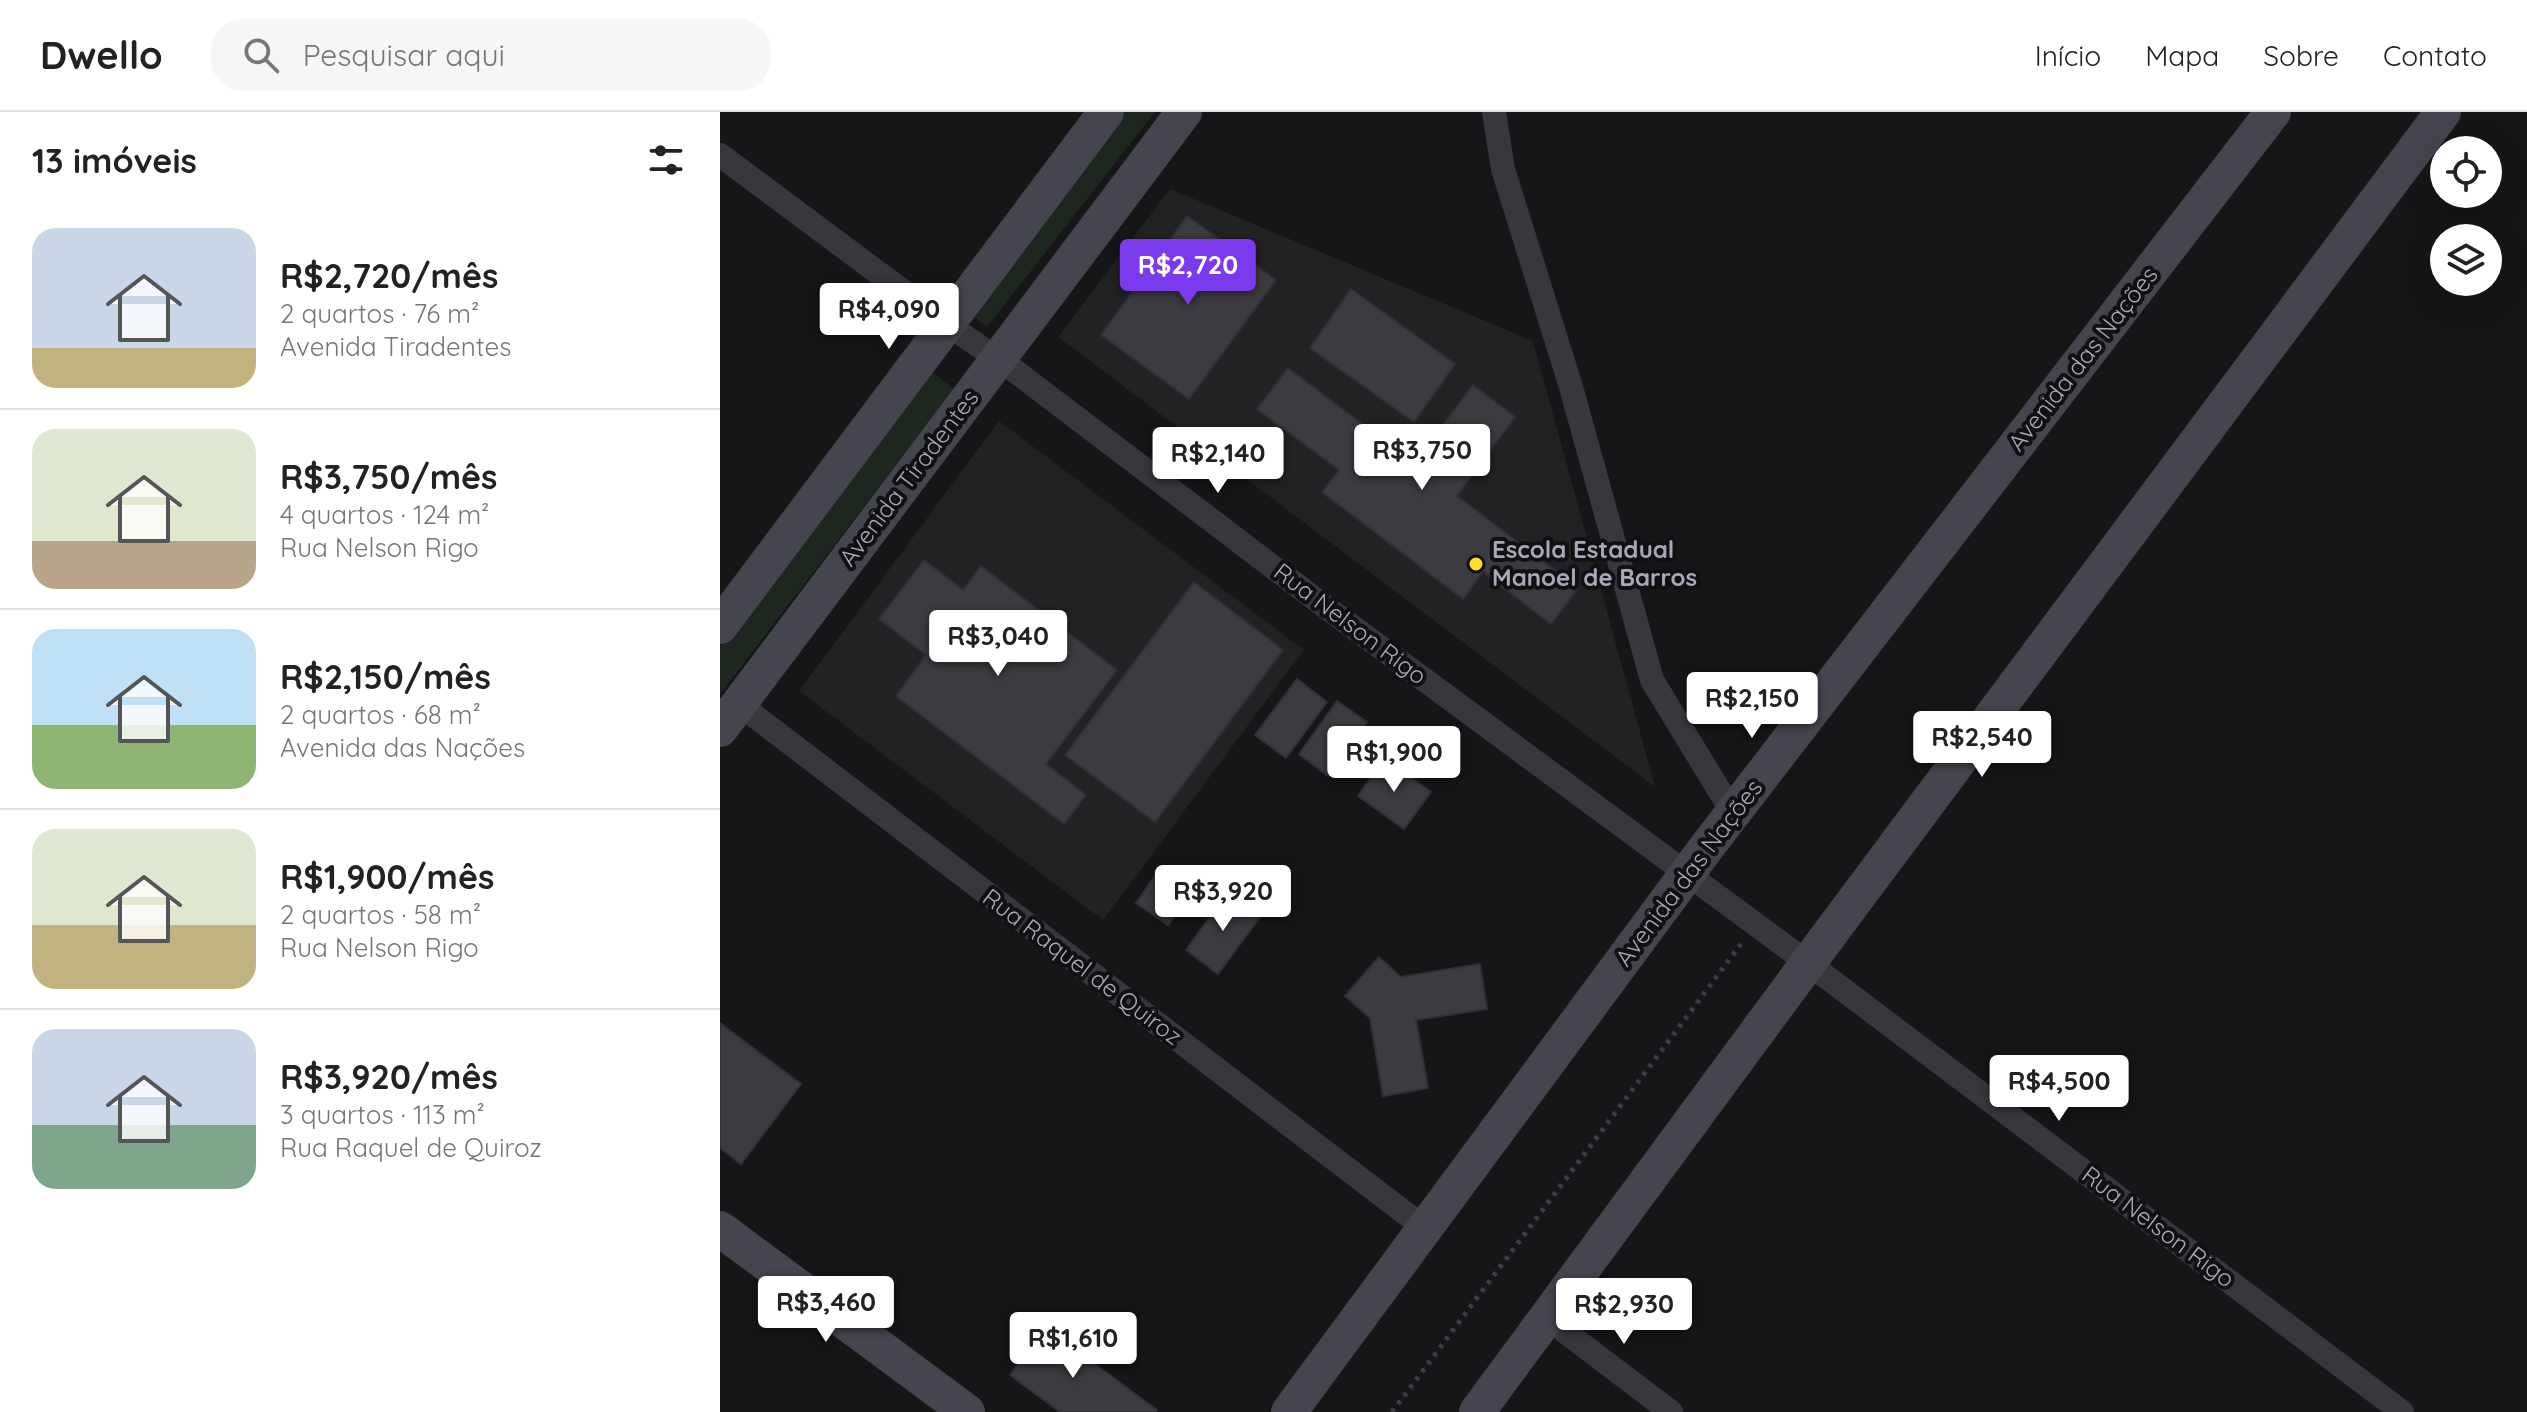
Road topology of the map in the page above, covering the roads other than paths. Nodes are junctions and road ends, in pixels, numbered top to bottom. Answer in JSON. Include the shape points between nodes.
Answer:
{"nodes":[{"id":1,"x":1106,"y":112,"type":"edge"},
{"id":2,"x":1184,"y":112,"type":"edge"},
{"id":3,"x":1494,"y":112,"type":"edge"},
{"id":4,"x":2273,"y":112,"type":"edge"},
{"id":5,"x":2443,"y":112,"type":"edge"},
{"id":6,"x":720,"y":155,"type":"edge"},
{"id":7,"x":947,"y":324,"type":"junction"},
{"id":8,"x":999,"y":359,"type":"junction"},
{"id":9,"x":720,"y":626,"type":"edge"},
{"id":10,"x":729,"y":717,"type":"edge"},
{"id":11,"x":1733,"y":813,"type":"junction"},
{"id":12,"x":1688,"y":873,"type":"junction"},
{"id":13,"x":1808,"y":963,"type":"junction"},
{"id":14,"x":720,"y":1229,"type":"edge"},
{"id":15,"x":1426,"y":1229,"type":"junction"},
{"id":16,"x":1547,"y":1318,"type":"junction"},
{"id":17,"x":967,"y":1412,"type":"edge"},
{"id":18,"x":1289,"y":1412,"type":"edge"},
{"id":19,"x":1477,"y":1412,"type":"edge"},
{"id":20,"x":1671,"y":1412,"type":"edge"},
{"id":21,"x":2402,"y":1412,"type":"edge"}],
"edges":[{"from":1,"to":7,"type":"main road"},
{"from":2,"to":8,"type":"main road","name":"Avenida Tiradentes"},
{"from":3,"to":11,"type":"street","via":[[1503,169],[1571,387],[1652,680]]},
{"from":4,"to":11,"type":"main road","name":"Avenida das Nações"},
{"from":5,"to":13,"type":"main road"},
{"from":6,"to":7,"type":"street","name":"Rua Nelson Rigo"},
{"from":7,"to":8,"type":"street","name":"Rua Nelson Rigo"},
{"from":7,"to":9,"type":"main road"},
{"from":8,"to":10,"type":"main road","name":"Avenida Tiradentes"},
{"from":8,"to":12,"type":"street","name":"Rua Nelson Rigo"},
{"from":10,"to":15,"type":"street","name":"Rua Raquel de Quiroz"},
{"from":11,"to":12,"type":"main road","name":"Avenida das Nações"},
{"from":12,"to":13,"type":"street","name":"Rua Nelson Rigo"},
{"from":12,"to":15,"type":"main road","name":"Avenida das Nações"},
{"from":13,"to":16,"type":"main road"},
{"from":13,"to":21,"type":"street","name":"Rua Nelson Rigo"},
{"from":14,"to":17,"type":"main road"},
{"from":15,"to":18,"type":"main road","name":"Avenida das Nações"},
{"from":16,"to":19,"type":"main road"},
{"from":16,"to":20,"type":"street"}]}
